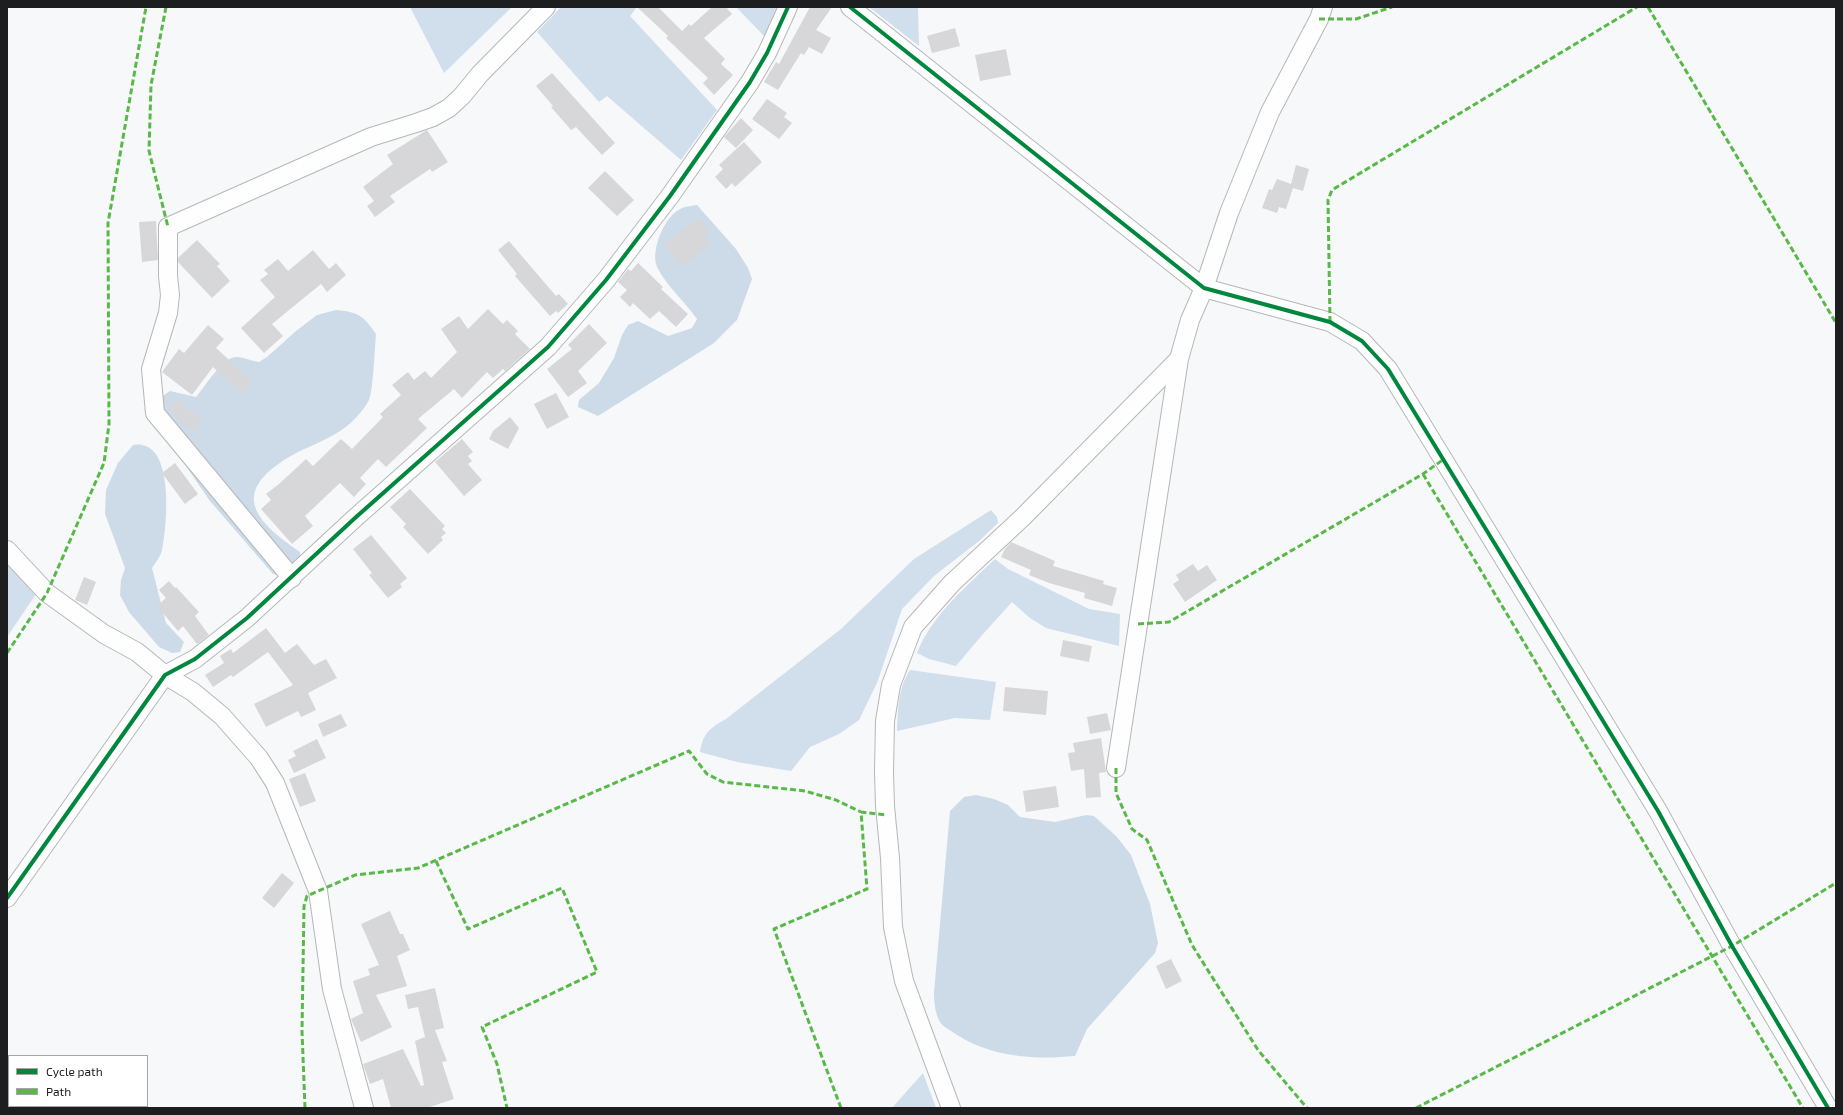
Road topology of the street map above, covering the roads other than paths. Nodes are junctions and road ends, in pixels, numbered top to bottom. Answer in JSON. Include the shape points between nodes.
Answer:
{"nodes":[{"id":1,"x":546,"y":7,"type":"edge"},
{"id":2,"x":788,"y":7,"type":"edge"},
{"id":3,"x":850,"y":7,"type":"edge"},
{"id":4,"x":1323,"y":7,"type":"edge"},
{"id":5,"x":1204,"y":288,"type":"junction"},
{"id":6,"x":1179,"y":359,"type":"junction"},
{"id":7,"x":7,"y":550,"type":"edge"},
{"id":8,"x":292,"y":578,"type":"junction"},
{"id":9,"x":165,"y":675,"type":"junction"},
{"id":10,"x":1116,"y":768,"type":"dead end"},
{"id":11,"x":7,"y":898,"type":"edge"},
{"id":12,"x":364,"y":1108,"type":"edge"},
{"id":13,"x":951,"y":1108,"type":"edge"},
{"id":14,"x":1828,"y":1108,"type":"edge"}],
"edges":[{"from":1,"to":8,"type":"street","via":[[449,108],[433,117],[371,137],[168,227],[168,313],[151,369],[155,413]]},
{"from":2,"to":8,"type":"street","via":[[767,53],[750,82],[670,196],[571,323],[548,347],[355,518]]},
{"from":3,"to":5,"type":"street"},
{"from":4,"to":5,"type":"street","via":[[1270,112],[1229,214]]},
{"from":5,"to":6,"type":"street","via":[[1190,320]]},
{"from":5,"to":14,"type":"street","via":[[1330,322],[1362,340],[1388,369],[1658,811],[1732,946]]},
{"from":6,"to":10,"type":"street"},
{"from":6,"to":13,"type":"street","via":[[1022,518],[952,583],[913,627],[891,685],[885,721],[884,772],[893,927],[904,981]]},
{"from":7,"to":9,"type":"street","via":[[47,593],[104,634],[137,652]]},
{"from":8,"to":9,"type":"street","via":[[248,618],[195,659]]},
{"from":9,"to":11,"type":"street"},
{"from":9,"to":12,"type":"street","via":[[193,692],[222,716],[259,758],[274,783],[318,891],[332,989]]}]}
